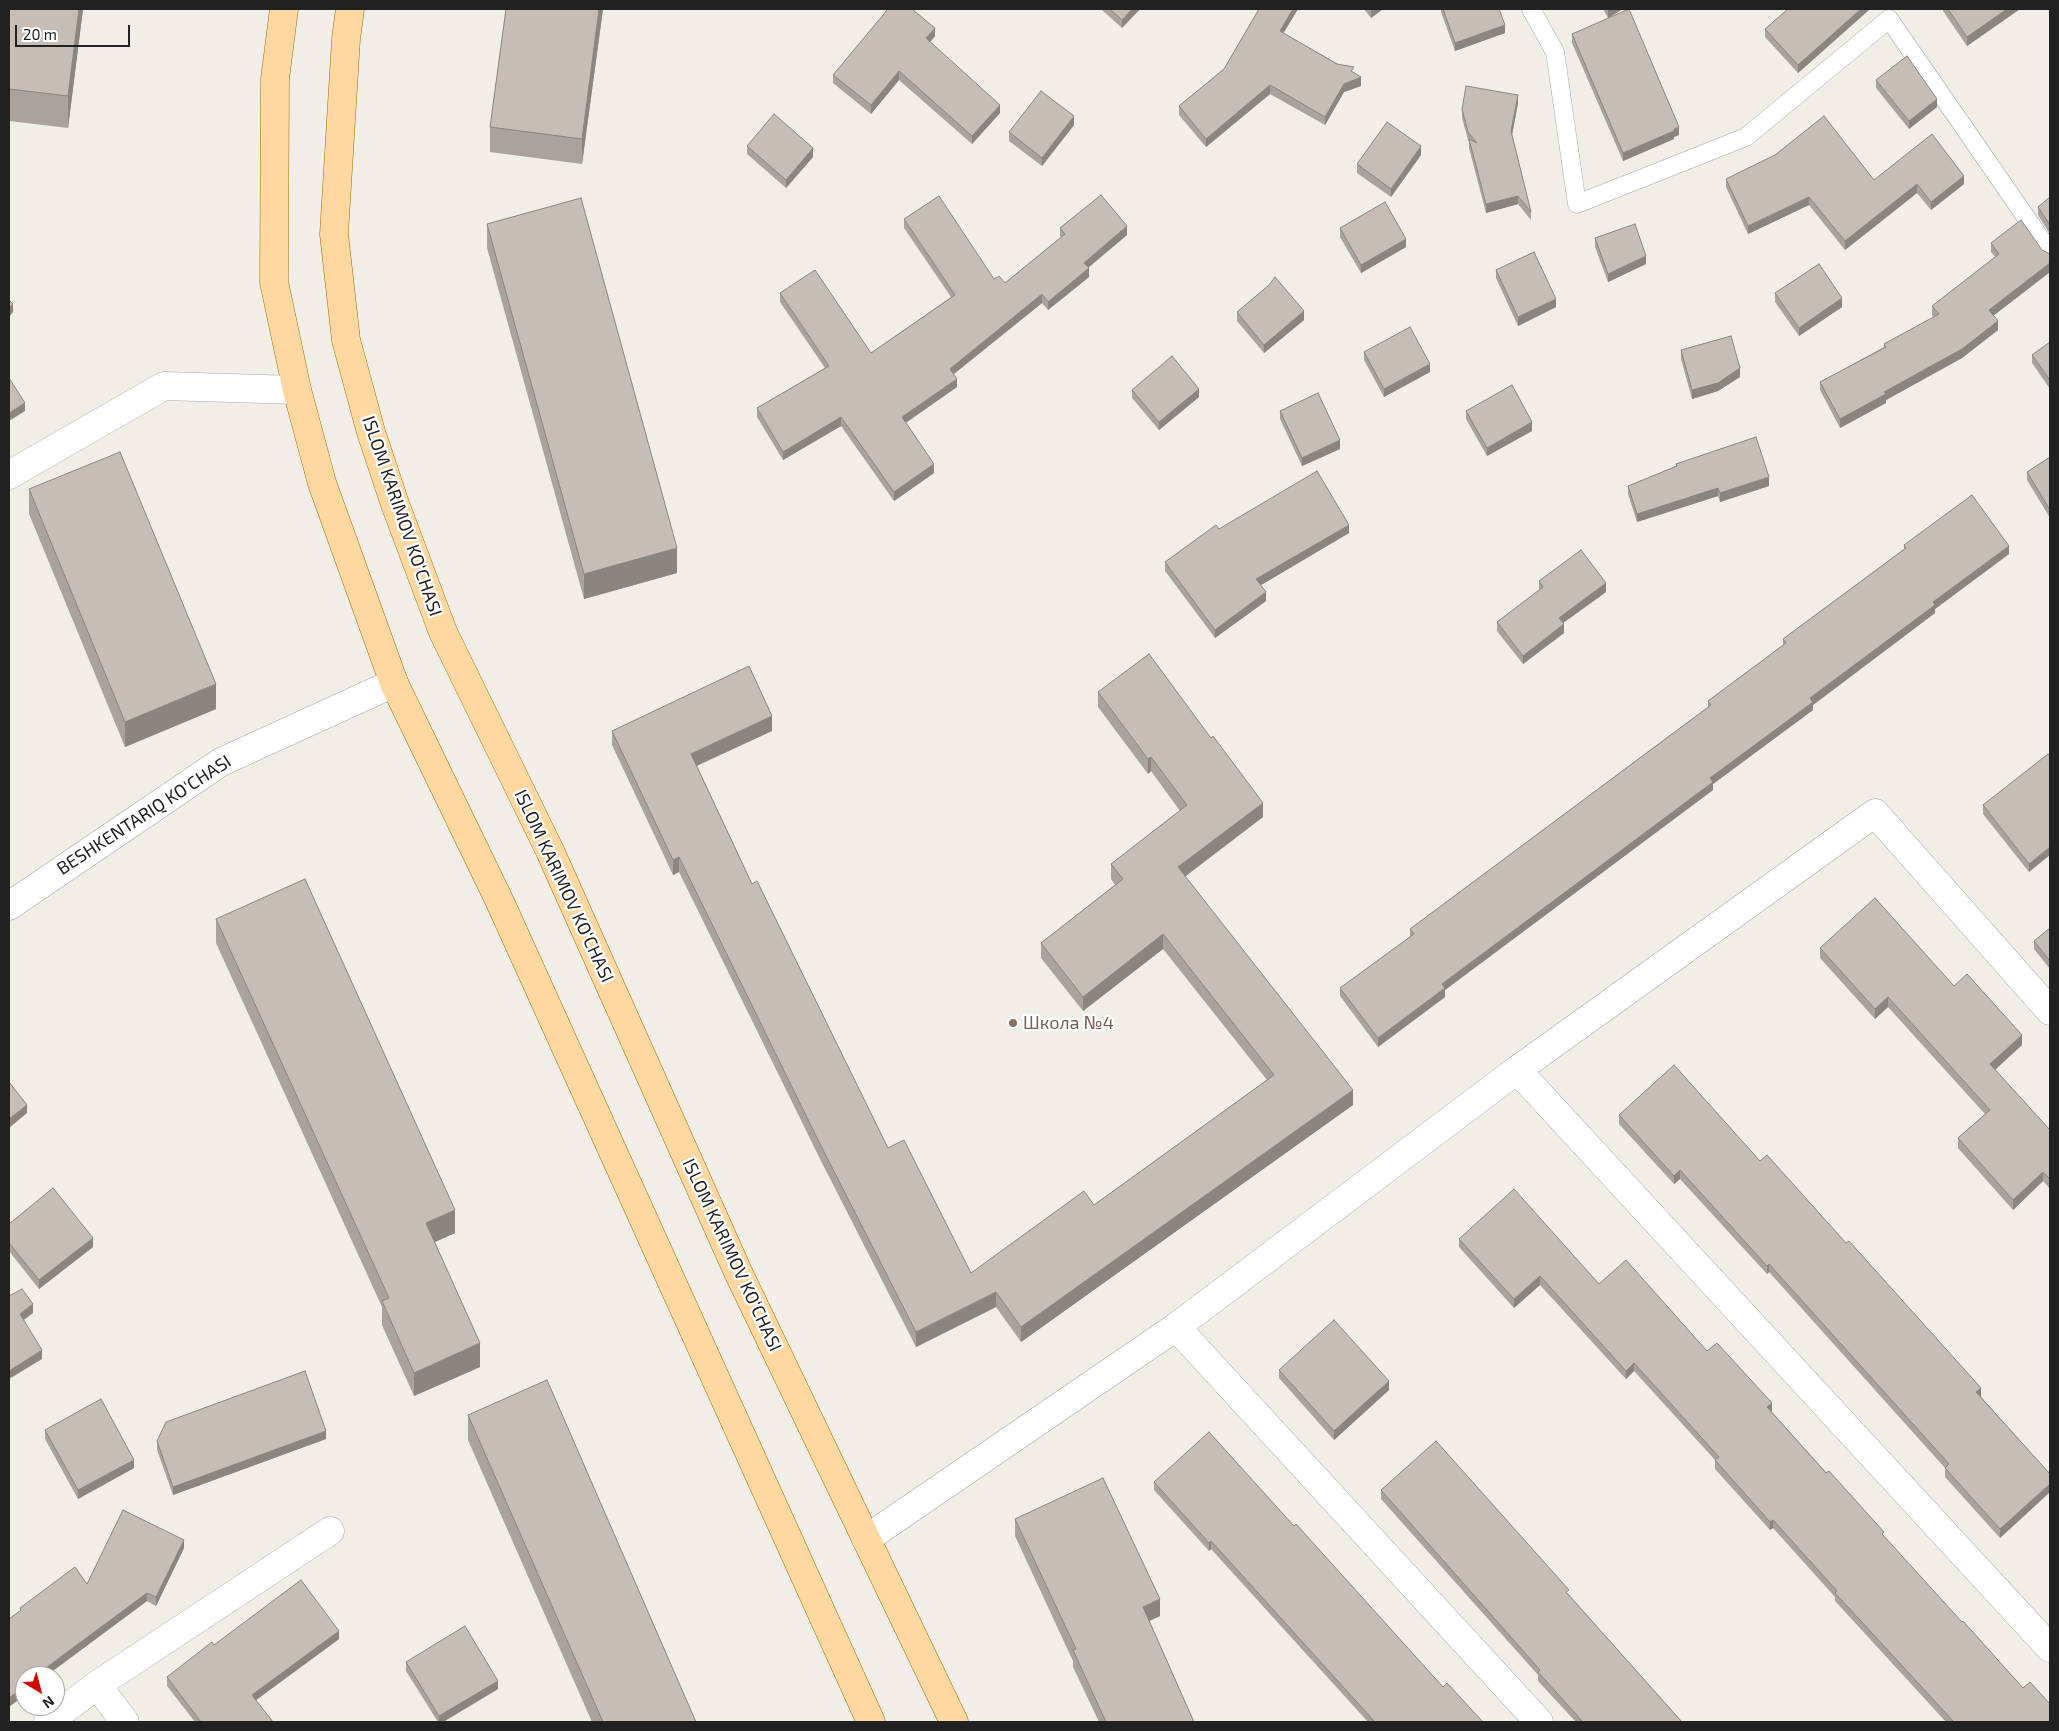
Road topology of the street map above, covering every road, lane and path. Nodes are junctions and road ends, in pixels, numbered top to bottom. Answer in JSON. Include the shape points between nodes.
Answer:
{"nodes":[{"id":1,"x":284,"y":9,"type":"edge"},
{"id":2,"x":350,"y":9,"type":"edge"},
{"id":3,"x":1531,"y":9,"type":"edge"},
{"id":4,"x":2050,"y":252,"type":"edge"},
{"id":5,"x":297,"y":390,"type":"junction"},
{"id":6,"x":9,"y":476,"type":"edge"},
{"id":7,"x":394,"y":683,"type":"junction"},
{"id":8,"x":9,"y":906,"type":"edge"},
{"id":9,"x":2050,"y":1011,"type":"edge"},
{"id":10,"x":1516,"y":1070,"type":"junction"},
{"id":11,"x":1176,"y":1327,"type":"junction"},
{"id":12,"x":330,"y":1531,"type":"dead end"},
{"id":13,"x":866,"y":1539,"type":"junction"},
{"id":14,"x":2050,"y":1648,"type":"edge"},
{"id":15,"x":97,"y":1685,"type":"junction"},
{"id":16,"x":48,"y":1722,"type":"edge"},
{"id":17,"x":125,"y":1722,"type":"edge"},
{"id":18,"x":871,"y":1722,"type":"edge"},
{"id":19,"x":954,"y":1722,"type":"edge"},
{"id":20,"x":1538,"y":1722,"type":"edge"}],
"edges":[{"from":1,"to":5,"type":"main road","via":[[275,79],[274,282]]},
{"from":2,"to":13,"type":"main road","name":"ISLOM KARIMOV KO‘CHASI","via":[[334,234],[346,340],[395,504],[443,632],[550,851],[735,1264]]},
{"from":3,"to":4,"type":"lane","via":[[1555,52],[1577,204],[1746,137],[1889,19]]},
{"from":5,"to":6,"type":"street","via":[[164,386]]},
{"from":5,"to":7,"type":"main road","via":[[322,483]]},
{"from":7,"to":8,"type":"street","name":"BESHKENTARIQ KO'CHASI","via":[[221,762]]},
{"from":7,"to":18,"type":"main road","via":[[500,902]]},
{"from":9,"to":10,"type":"street","via":[[1874,813]]},
{"from":10,"to":11,"type":"street"},
{"from":10,"to":14,"type":"street"},
{"from":11,"to":13,"type":"street"},
{"from":11,"to":20,"type":"street"},
{"from":12,"to":15,"type":"street"},
{"from":13,"to":19,"type":"main road","name":"ISLOM KARIMOV KO‘CHASI"},
{"from":15,"to":16,"type":"street"},
{"from":15,"to":17,"type":"street"}]}
